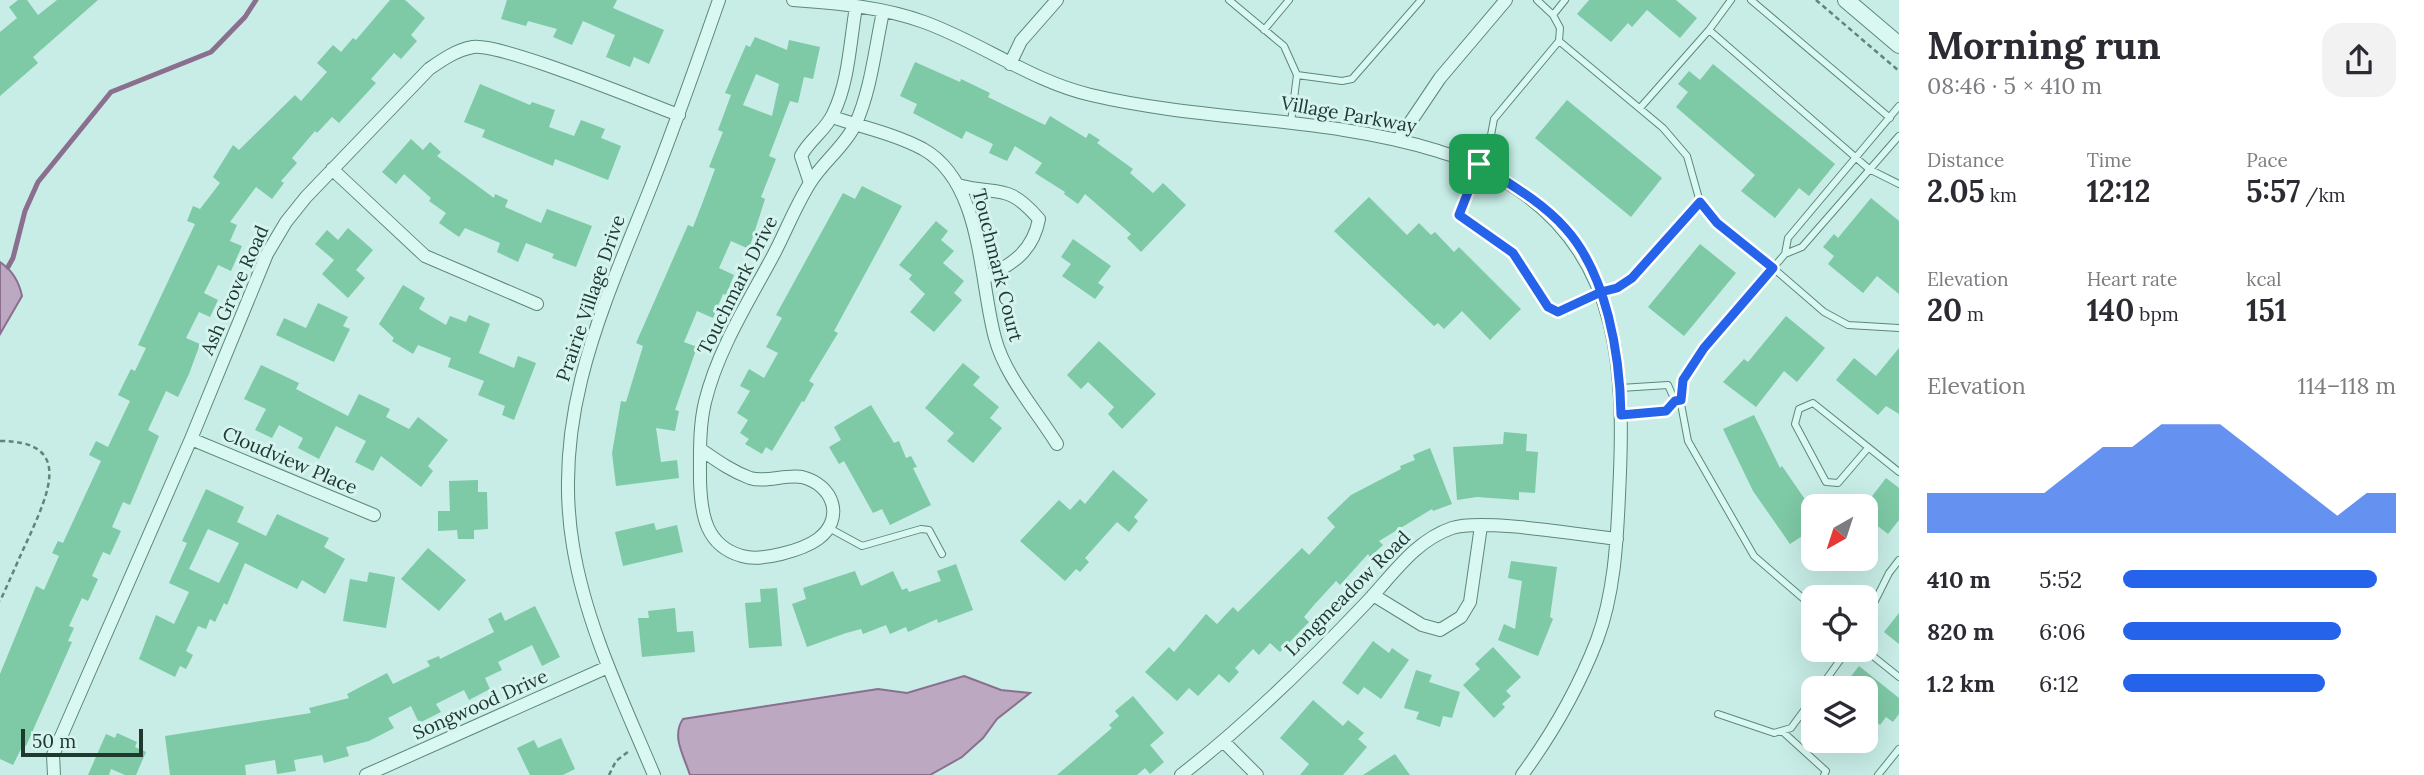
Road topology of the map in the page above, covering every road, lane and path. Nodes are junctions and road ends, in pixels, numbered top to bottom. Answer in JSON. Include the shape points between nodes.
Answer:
{"nodes":[{"id":1,"x":719,"y":0,"type":"edge"},
{"id":2,"x":793,"y":0,"type":"edge"},
{"id":3,"x":1057,"y":0,"type":"edge"},
{"id":4,"x":1229,"y":0,"type":"edge"},
{"id":5,"x":1289,"y":0,"type":"edge"},
{"id":6,"x":1421,"y":0,"type":"edge"},
{"id":7,"x":1506,"y":0,"type":"edge"},
{"id":8,"x":1536,"y":0,"type":"edge"},
{"id":9,"x":1565,"y":0,"type":"edge"},
{"id":10,"x":1731,"y":0,"type":"edge"},
{"id":11,"x":1751,"y":0,"type":"edge"},
{"id":12,"x":1816,"y":0,"type":"edge"},
{"id":13,"x":1846,"y":0,"type":"edge"},
{"id":14,"x":865,"y":5,"type":"edge"},
{"id":15,"x":883,"y":12,"type":"junction"},
{"id":16,"x":1553,"y":15,"type":"junction"},
{"id":17,"x":1264,"y":30,"type":"junction"},
{"id":18,"x":1709,"y":30,"type":"junction"},
{"id":19,"x":1559,"y":41,"type":"junction"},
{"id":20,"x":1899,"y":45,"type":"edge"},
{"id":21,"x":1010,"y":64,"type":"junction"},
{"id":22,"x":1899,"y":71,"type":"edge"},
{"id":23,"x":1297,"y":75,"type":"junction"},
{"id":24,"x":843,"y":81,"type":"junction"},
{"id":25,"x":867,"y":87,"type":"junction"},
{"id":26,"x":1899,"y":106,"type":"edge"},
{"id":27,"x":1640,"y":108,"type":"junction"},
{"id":28,"x":679,"y":115,"type":"junction"},
{"id":29,"x":832,"y":117,"type":"junction"},
{"id":30,"x":1889,"y":118,"type":"junction"},
{"id":31,"x":1291,"y":122,"type":"junction"},
{"id":32,"x":855,"y":125,"type":"junction"},
{"id":33,"x":1899,"y":136,"type":"edge"},
{"id":34,"x":1399,"y":139,"type":"junction"},
{"id":35,"x":1856,"y":158,"type":"junction"},
{"id":36,"x":1479,"y":164,"type":"junction"},
{"id":37,"x":332,"y":169,"type":"junction"},
{"id":38,"x":1869,"y":169,"type":"junction"},
{"id":39,"x":810,"y":183,"type":"junction"},
{"id":40,"x":1899,"y":184,"type":"edge"},
{"id":41,"x":958,"y":185,"type":"junction"},
{"id":42,"x":1700,"y":202,"type":"junction"},
{"id":43,"x":1785,"y":254,"type":"junction"},
{"id":44,"x":1773,"y":268,"type":"junction"},
{"id":45,"x":985,"y":278,"type":"junction"},
{"id":46,"x":1601,"y":292,"type":"junction"},
{"id":47,"x":537,"y":304,"type":"dead end"},
{"id":48,"x":1899,"y":328,"type":"edge"},
{"id":49,"x":1620,"y":387,"type":"junction"},
{"id":50,"x":1678,"y":400,"type":"junction"},
{"id":51,"x":1621,"y":415,"type":"junction"},
{"id":52,"x":191,"y":439,"type":"junction"},
{"id":53,"x":0,"y":441,"type":"edge"},
{"id":54,"x":1057,"y":444,"type":"dead end"},
{"id":55,"x":1868,"y":448,"type":"junction"},
{"id":56,"x":700,"y":449,"type":"junction"},
{"id":57,"x":1899,"y":472,"type":"edge"},
{"id":58,"x":373,"y":516,"type":"dead end"},
{"id":59,"x":1481,"y":526,"type":"junction"},
{"id":60,"x":829,"y":527,"type":"junction"},
{"id":61,"x":1617,"y":539,"type":"junction"},
{"id":62,"x":942,"y":554,"type":"dead end"},
{"id":63,"x":1899,"y":560,"type":"edge"},
{"id":64,"x":1373,"y":595,"type":"junction"},
{"id":65,"x":1878,"y":595,"type":"edge"},
{"id":66,"x":1801,"y":597,"type":"edge"},
{"id":67,"x":0,"y":601,"type":"edge"},
{"id":68,"x":1878,"y":660,"type":"edge"},
{"id":69,"x":608,"y":667,"type":"junction"},
{"id":70,"x":1899,"y":677,"type":"edge"},
{"id":71,"x":1718,"y":714,"type":"dead end"},
{"id":72,"x":1801,"y":714,"type":"edge"},
{"id":73,"x":1782,"y":731,"type":"junction"},
{"id":74,"x":1224,"y":742,"type":"junction"},
{"id":75,"x":641,"y":745,"type":"junction"},
{"id":76,"x":1899,"y":749,"type":"edge"},
{"id":77,"x":1827,"y":774,"type":"edge"},
{"id":78,"x":54,"y":775,"type":"edge"},
{"id":79,"x":366,"y":775,"type":"edge"},
{"id":80,"x":609,"y":775,"type":"edge"},
{"id":81,"x":654,"y":775,"type":"edge"},
{"id":82,"x":1181,"y":775,"type":"edge"},
{"id":83,"x":1257,"y":775,"type":"edge"},
{"id":84,"x":1522,"y":775,"type":"edge"},
{"id":85,"x":1878,"y":775,"type":"edge"}],
"edges":[{"from":1,"to":28,"type":"street","name":"Prairie Village Drive"},
{"from":2,"to":14,"type":"street","name":"Village Parkway"},
{"from":3,"to":21,"type":"street","via":[[1021,41]]},
{"from":4,"to":17,"type":"lane"},
{"from":5,"to":17,"type":"lane"},
{"from":6,"to":23,"type":"lane","via":[[1352,79]]},
{"from":7,"to":34,"type":"street","via":[[1440,78]]},
{"from":8,"to":16,"type":"lane"},
{"from":9,"to":16,"type":"lane"},
{"from":10,"to":18,"type":"lane"},
{"from":11,"to":30,"type":"lane"},
{"from":12,"to":22,"type":"path"},
{"from":13,"to":20,"type":"street"},
{"from":14,"to":15,"type":"street","name":"Village Parkway"},
{"from":14,"to":24,"type":"street"},
{"from":15,"to":21,"type":"street","name":"Village Parkway","via":[[923,21]]},
{"from":15,"to":25,"type":"street","name":"Touchmark Drive"},
{"from":16,"to":19,"type":"lane","via":[[1560,28]]},
{"from":17,"to":23,"type":"lane","via":[[1284,46]]},
{"from":18,"to":27,"type":"lane"},
{"from":18,"to":35,"type":"lane"},
{"from":19,"to":27,"type":"lane"},
{"from":19,"to":36,"type":"lane","via":[[1494,119]]},
{"from":21,"to":31,"type":"street","name":"Village Parkway","via":[[1085,94],[1127,103]]},
{"from":23,"to":31,"type":"lane"},
{"from":24,"to":25,"type":"street"},
{"from":24,"to":29,"type":"street"},
{"from":25,"to":32,"type":"street","name":"Touchmark Drive"},
{"from":26,"to":30,"type":"lane"},
{"from":27,"to":42,"type":"lane","via":[[1687,156]]},
{"from":28,"to":37,"type":"street","name":"Ash Grove Road","via":[[506,53],[474,47],[429,69]]},
{"from":28,"to":69,"type":"street","name":"Prairie Village Drive","via":[[601,312],[578,383],[571,431],[568,490],[572,545]]},
{"from":29,"to":32,"type":"street","name":"Touchmark Court"},
{"from":29,"to":39,"type":"street","via":[[801,156]]},
{"from":30,"to":35,"type":"lane"},
{"from":31,"to":34,"type":"street","name":"Village Parkway"},
{"from":32,"to":39,"type":"street","name":"Touchmark Drive"},
{"from":32,"to":41,"type":"street","name":"Touchmark Court","via":[[923,149],[942,162]]},
{"from":33,"to":38,"type":"lane"},
{"from":34,"to":36,"type":"street","name":"Village Parkway"},
{"from":35,"to":38,"type":"lane"},
{"from":35,"to":43,"type":"lane","via":[[1788,238]]},
{"from":36,"to":46,"type":"street","name":"Village Parkway","via":[[1566,228]]},
{"from":36,"to":46,"type":"lane","via":[[1459,215],[1513,253],[1548,307],[1558,312]]},
{"from":37,"to":47,"type":"street","via":[[425,256]]},
{"from":37,"to":52,"type":"street","name":"Ash Grove Road","via":[[286,222],[267,254]]},
{"from":38,"to":40,"type":"lane"},
{"from":38,"to":43,"type":"lane","via":[[1802,247]]},
{"from":39,"to":56,"type":"street","name":"Touchmark Drive","via":[[723,350],[705,403]]},
{"from":41,"to":45,"type":"street","name":"Touchmark Court"},
{"from":41,"to":45,"type":"street","via":[[980,191],[1003,190],[1025,202],[1039,219],[1026,253]]},
{"from":42,"to":44,"type":"lane","via":[[1717,223]]},
{"from":42,"to":46,"type":"lane","via":[[1632,278]]},
{"from":43,"to":44,"type":"lane"},
{"from":44,"to":48,"type":"lane","via":[[1824,312],[1848,326]]},
{"from":44,"to":50,"type":"lane","via":[[1704,348],[1683,380]]},
{"from":45,"to":54,"type":"street","name":"Touchmark Court","via":[[994,337],[1004,365]]},
{"from":46,"to":49,"type":"street","name":"Village Parkway"},
{"from":49,"to":50,"type":"lane","via":[[1668,385]]},
{"from":49,"to":51,"type":"street","name":"Village Parkway"},
{"from":50,"to":51,"type":"lane","via":[[1666,411]]},
{"from":50,"to":66,"type":"lane","via":[[1688,441],[1754,556]]},
{"from":51,"to":61,"type":"street","name":"Village Parkway"},
{"from":52,"to":58,"type":"street","name":"Cloudview Place"},
{"from":52,"to":78,"type":"street","name":"Ash Grove Road","via":[[53,755]]},
{"from":53,"to":67,"type":"path","via":[[34,446],[51,473],[41,512]]},
{"from":55,"to":55,"type":"lane","via":[[1813,403],[1798,409],[1795,424],[1826,482],[1838,483]]},
{"from":55,"to":57,"type":"lane"},
{"from":56,"to":60,"type":"street","via":[[753,480],[790,477],[819,484],[833,500],[835,516]]},
{"from":56,"to":60,"type":"street","name":"Touchmark Drive","via":[[701,506],[714,541],[727,551],[747,558],[796,551],[813,543]]},
{"from":59,"to":61,"type":"street","name":"Longmeadow Road"},
{"from":59,"to":64,"type":"street","name":"Longmeadow Road","via":[[1454,527],[1426,541]]},
{"from":59,"to":64,"type":"street","via":[[1470,603],[1461,617],[1440,630],[1422,625]]},
{"from":60,"to":62,"type":"lane","via":[[862,546],[929,530]]},
{"from":61,"to":84,"type":"street","name":"Village Parkway","via":[[1598,638],[1550,737]]},
{"from":63,"to":65,"type":"lane"},
{"from":64,"to":74,"type":"street","name":"Longmeadow Road"},
{"from":68,"to":70,"type":"lane"},
{"from":69,"to":75,"type":"street","name":"Prairie Village Drive"},
{"from":69,"to":79,"type":"street","name":"Songwood Drive"},
{"from":71,"to":73,"type":"lane","via":[[1774,733]]},
{"from":72,"to":73,"type":"lane","via":[[1791,728]]},
{"from":73,"to":77,"type":"lane"},
{"from":74,"to":82,"type":"street","name":"Longmeadow Road"},
{"from":74,"to":83,"type":"street"},
{"from":75,"to":80,"type":"path","via":[[616,761]]},
{"from":75,"to":81,"type":"street","name":"Prairie Village Drive"},
{"from":76,"to":85,"type":"lane"}]}
